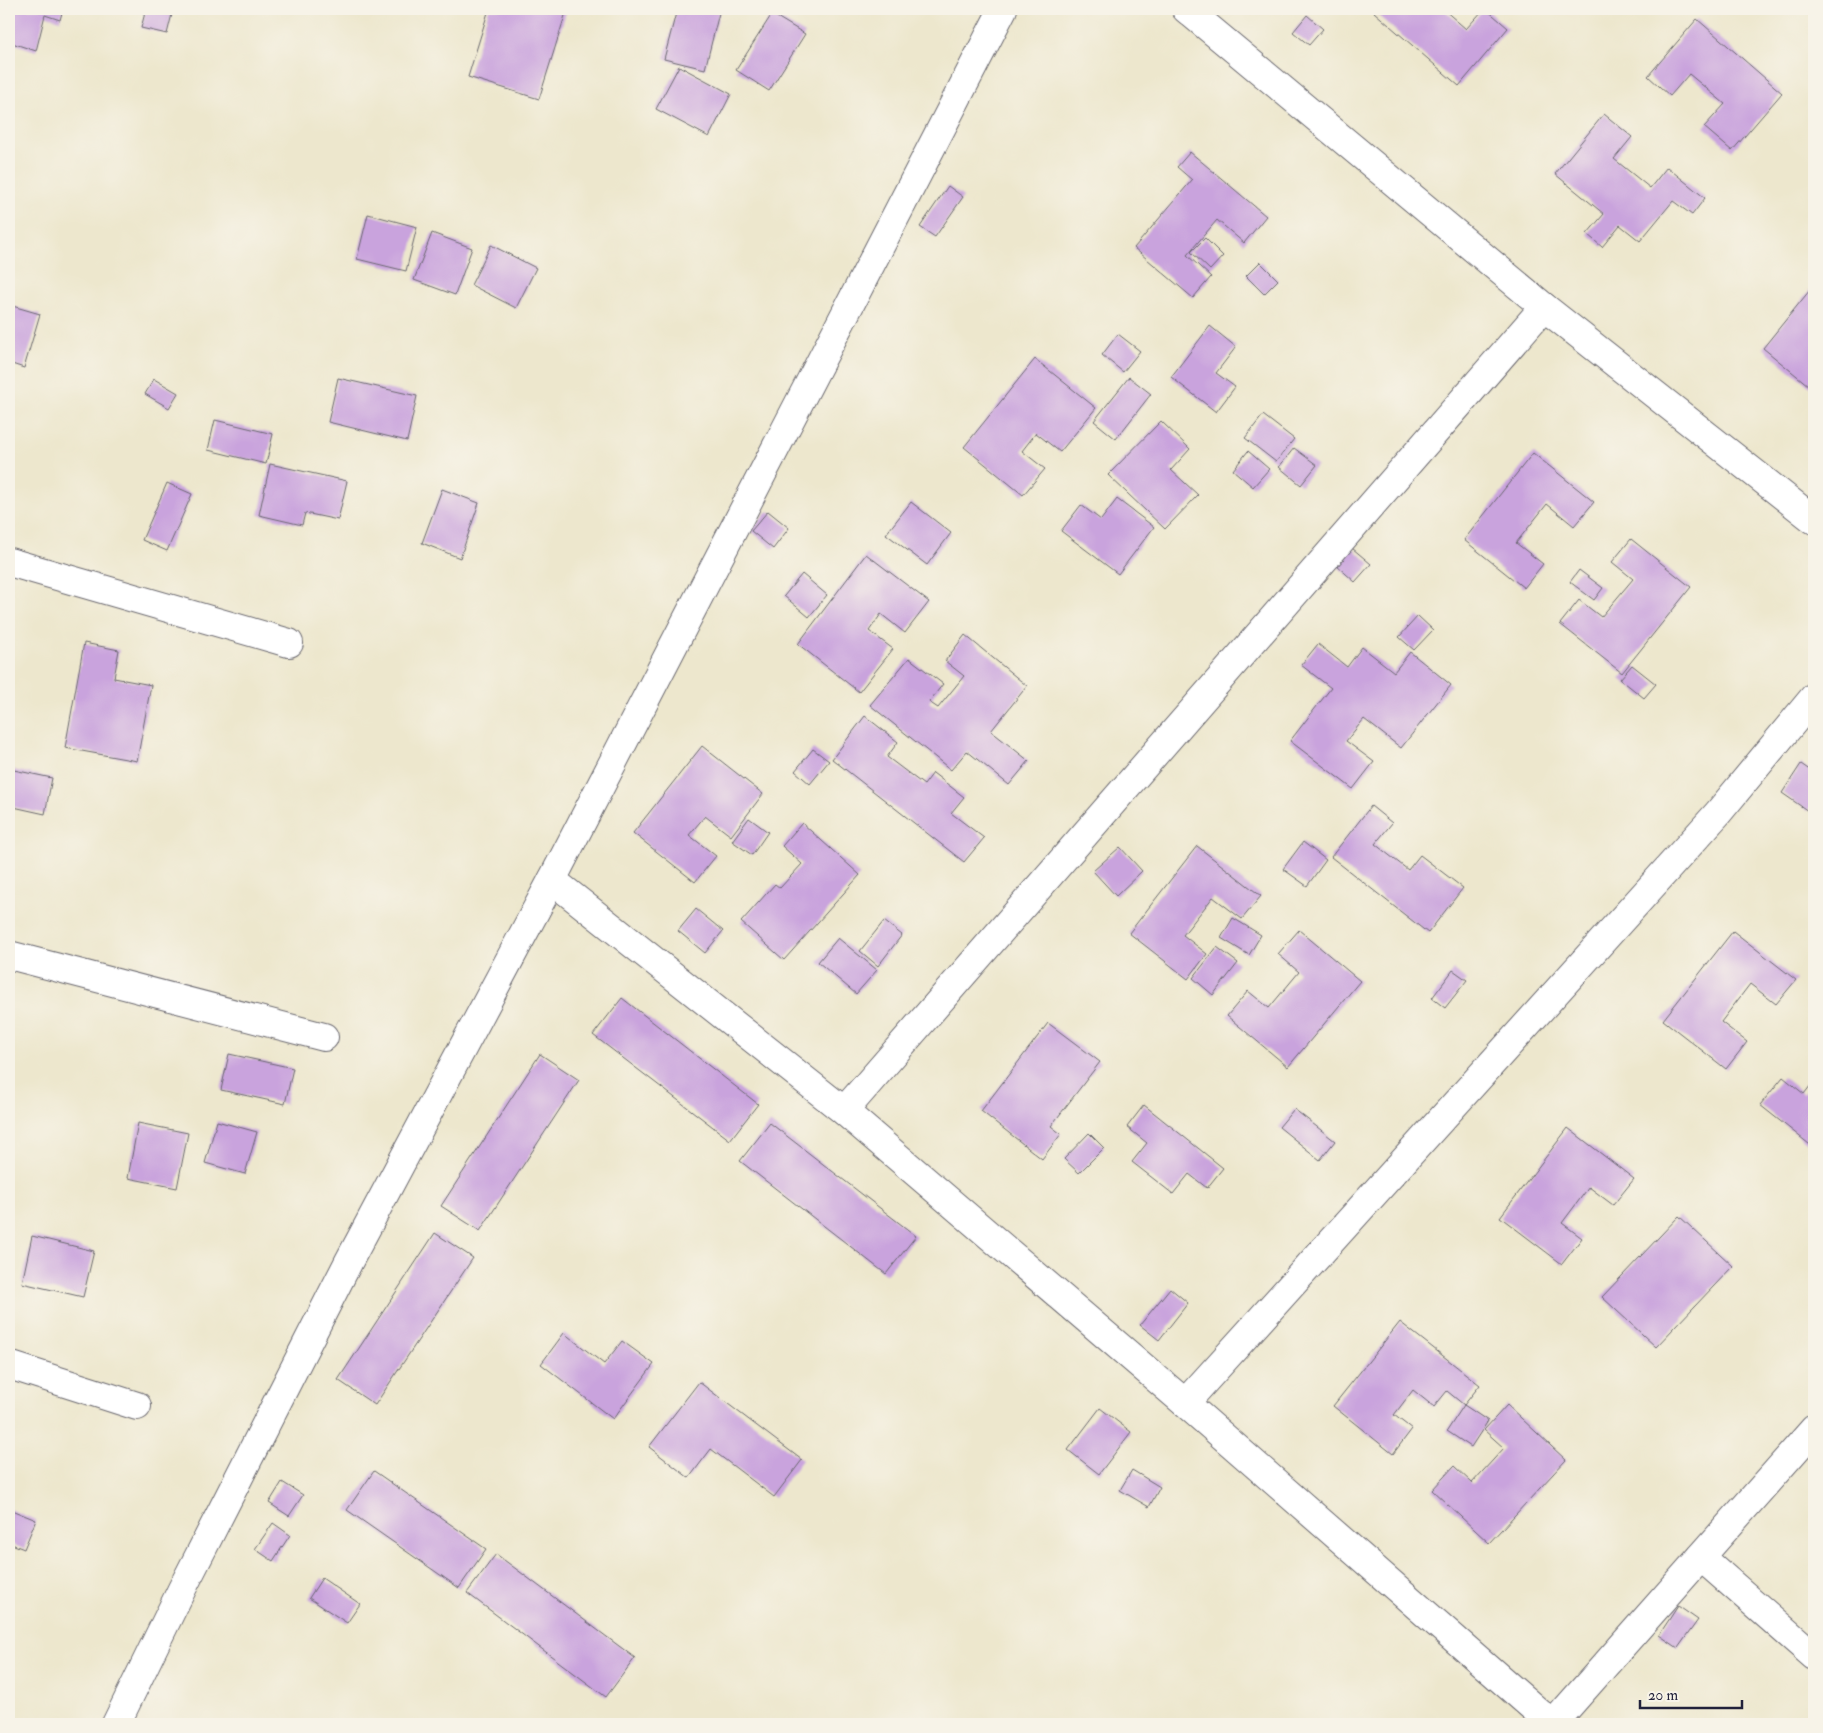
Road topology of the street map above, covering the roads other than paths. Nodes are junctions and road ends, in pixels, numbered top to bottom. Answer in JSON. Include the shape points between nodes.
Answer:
{"nodes":[{"id":1,"x":1003,"y":9,"type":"edge"},
{"id":2,"x":1186,"y":9,"type":"edge"},
{"id":3,"x":1544,"y":307,"type":"junction"},
{"id":4,"x":1814,"y":520,"type":"edge"},
{"id":5,"x":9,"y":562,"type":"edge"},
{"id":6,"x":289,"y":643,"type":"dead end"},
{"id":7,"x":1814,"y":696,"type":"edge"},
{"id":8,"x":552,"y":880,"type":"junction"},
{"id":9,"x":9,"y":955,"type":"edge"},
{"id":10,"x":324,"y":1037,"type":"dead end"},
{"id":11,"x":844,"y":1111,"type":"junction"},
{"id":12,"x":9,"y":1365,"type":"edge"},
{"id":13,"x":1186,"y":1403,"type":"junction"},
{"id":14,"x":137,"y":1406,"type":"dead end"},
{"id":15,"x":1814,"y":1429,"type":"edge"},
{"id":16,"x":1701,"y":1556,"type":"junction"},
{"id":17,"x":1814,"y":1656,"type":"edge"},
{"id":18,"x":116,"y":1724,"type":"edge"},
{"id":19,"x":1553,"y":1724,"type":"edge"}],
"edges":[{"from":1,"to":8,"type":"street"},
{"from":2,"to":3,"type":"street"},
{"from":3,"to":4,"type":"street"},
{"from":3,"to":11,"type":"street"},
{"from":5,"to":6,"type":"street"},
{"from":7,"to":13,"type":"street","via":[[1718,813]]},
{"from":8,"to":11,"type":"street"},
{"from":8,"to":18,"type":"street","via":[[349,1261]]},
{"from":9,"to":10,"type":"street"},
{"from":11,"to":13,"type":"street"},
{"from":12,"to":14,"type":"street"},
{"from":13,"to":19,"type":"street"},
{"from":15,"to":16,"type":"street"},
{"from":16,"to":17,"type":"street"},
{"from":16,"to":19,"type":"street"}]}
